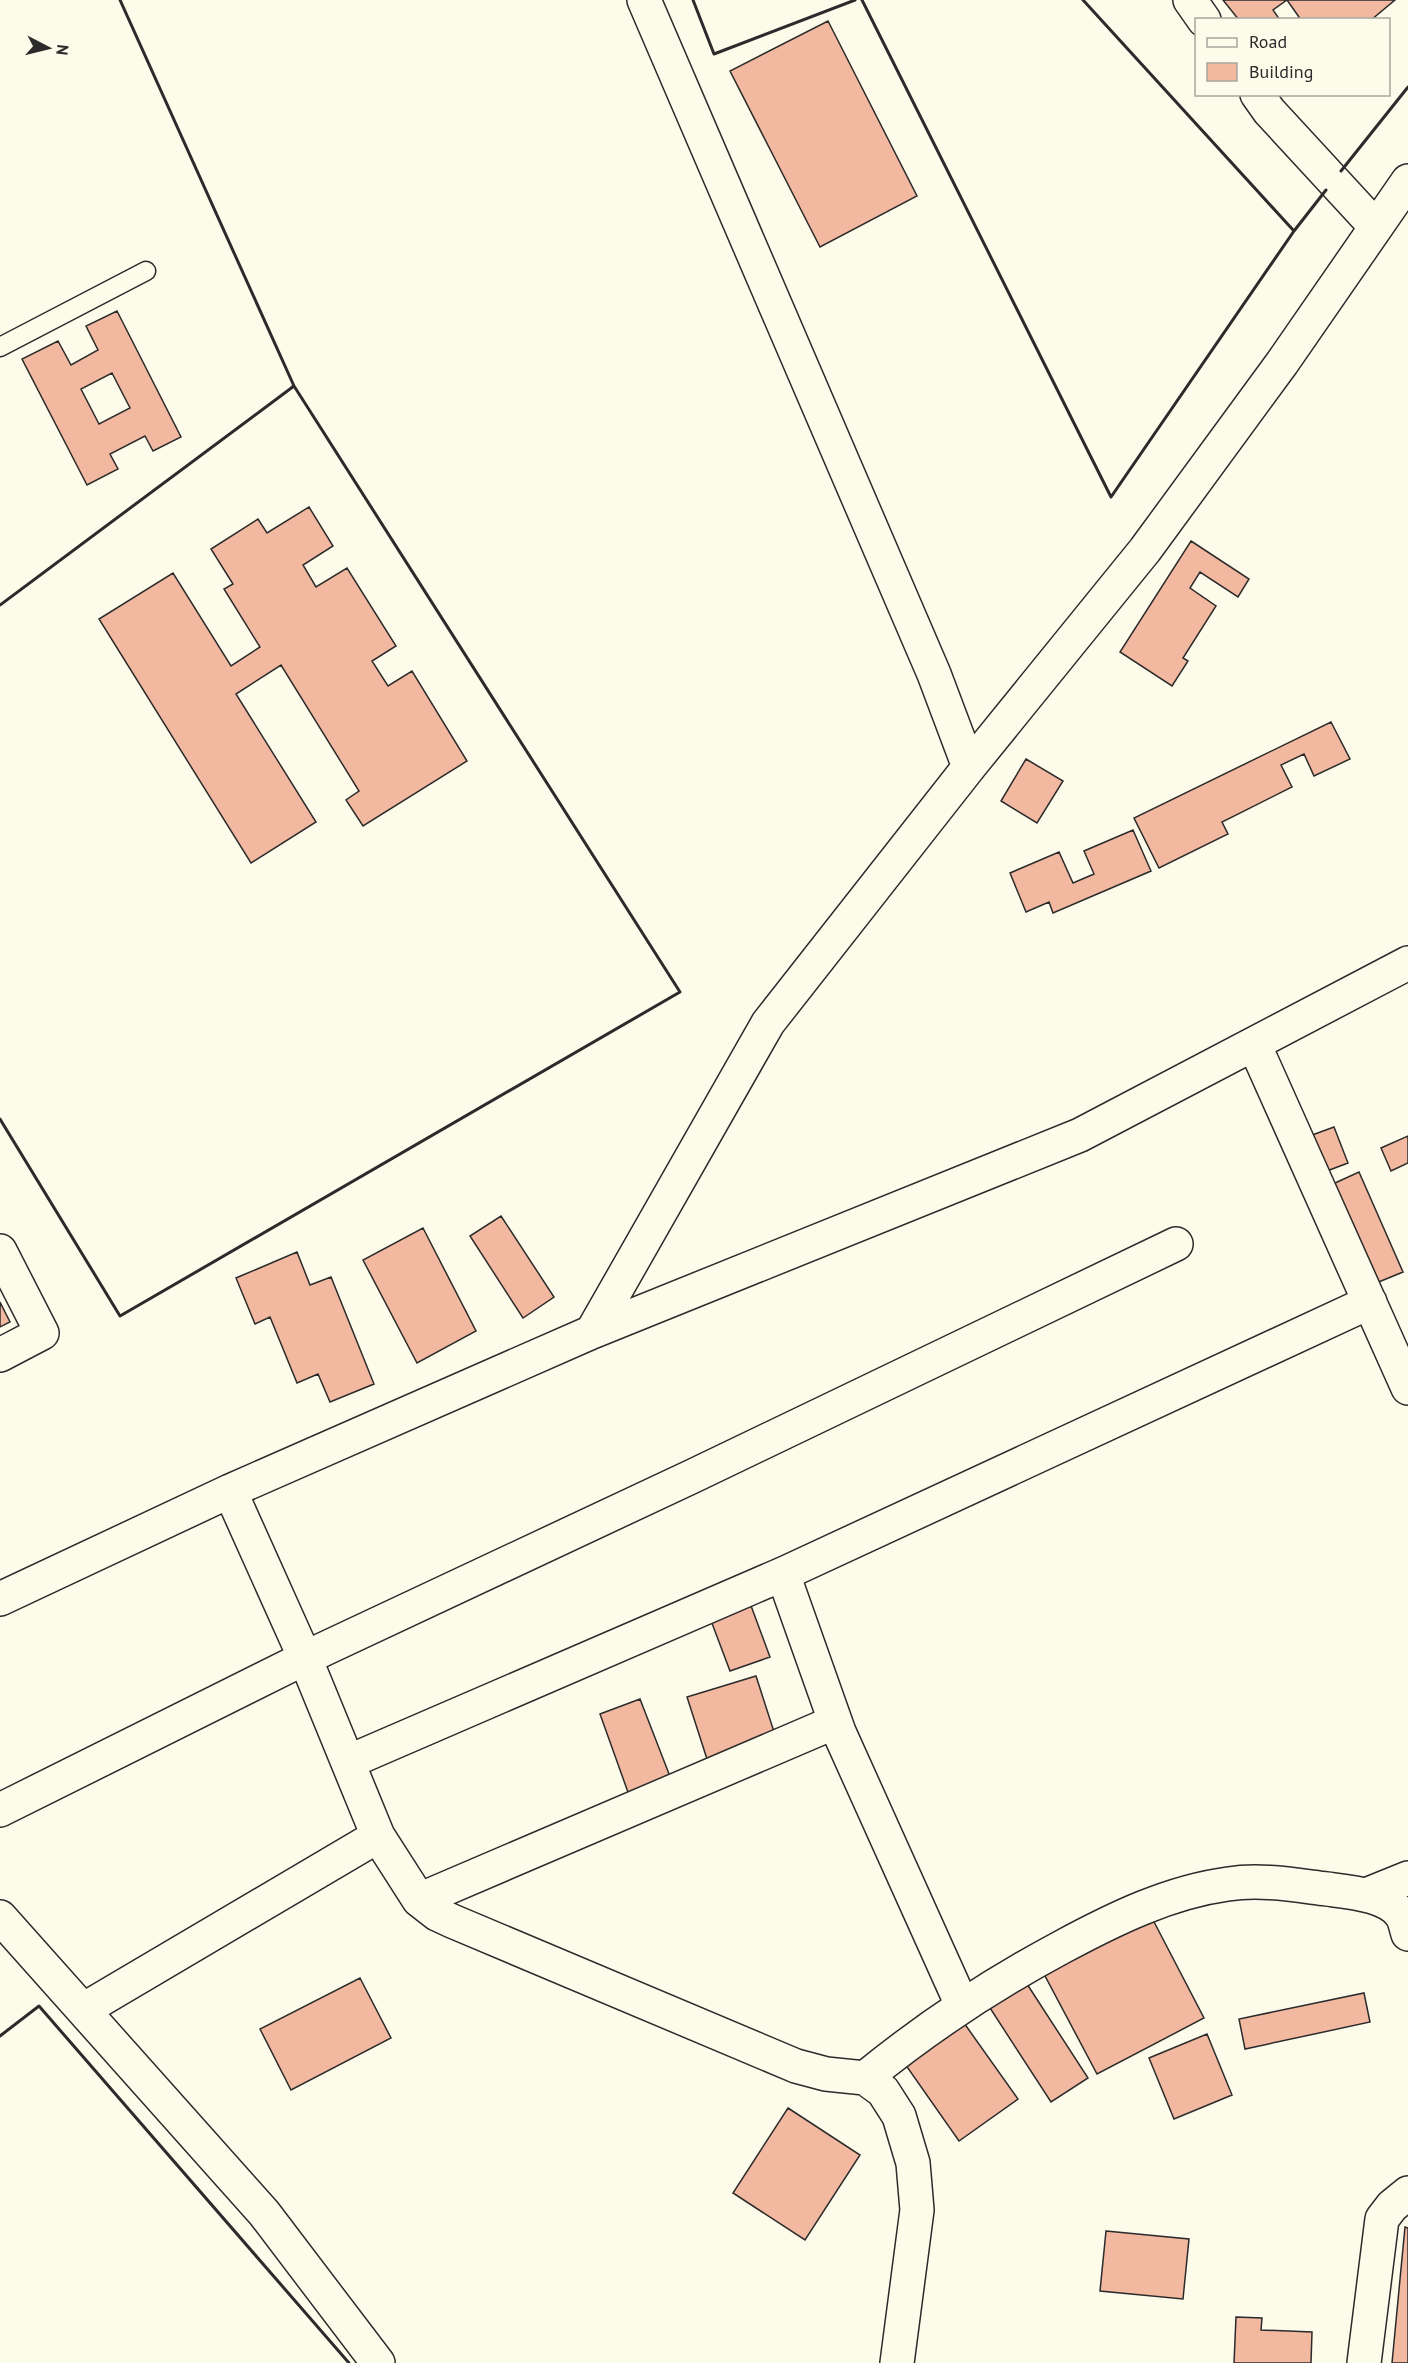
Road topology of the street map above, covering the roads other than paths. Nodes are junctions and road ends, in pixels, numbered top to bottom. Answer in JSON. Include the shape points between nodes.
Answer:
{"nodes":[{"id":1,"x":644,"y":0,"type":"edge"},
{"id":2,"x":1190,"y":0,"type":"edge"},
{"id":3,"x":1203,"y":18,"type":"edge"},
{"id":4,"x":1258,"y":96,"type":"edge"},
{"id":5,"x":1408,"y":181,"type":"edge"},
{"id":6,"x":1376,"y":227,"type":"junction"},
{"id":7,"x":146,"y":271,"type":"dead end"},
{"id":8,"x":0,"y":347,"type":"edge"},
{"id":9,"x":969,"y":767,"type":"junction"},
{"id":10,"x":1408,"y":963,"type":"edge"},
{"id":11,"x":1254,"y":1044,"type":"junction"},
{"id":12,"x":1176,"y":1244,"type":"dead end"},
{"id":13,"x":0,"y":1251,"type":"edge"},
{"id":14,"x":1370,"y":1302,"type":"junction"},
{"id":15,"x":592,"y":1332,"type":"junction"},
{"id":16,"x":0,"y":1355,"type":"edge"},
{"id":17,"x":1408,"y":1388,"type":"edge"},
{"id":18,"x":230,"y":1491,"type":"junction"},
{"id":19,"x":783,"y":1574,"type":"junction"},
{"id":20,"x":0,"y":1599,"type":"edge"},
{"id":21,"x":305,"y":1658,"type":"junction"},
{"id":22,"x":835,"y":1722,"type":"junction"},
{"id":23,"x":348,"y":1762,"type":"junction"},
{"id":24,"x":0,"y":1810,"type":"edge"},
{"id":25,"x":378,"y":1836,"type":"junction"},
{"id":26,"x":1408,"y":1878,"type":"edge"},
{"id":27,"x":1366,"y":1895,"type":"junction"},
{"id":28,"x":419,"y":1900,"type":"junction"},
{"id":29,"x":0,"y":1917,"type":"edge"},
{"id":30,"x":1408,"y":1934,"type":"edge"},
{"id":31,"x":963,"y":2005,"type":"junction"},
{"id":32,"x":83,"y":2010,"type":"junction"},
{"id":33,"x":865,"y":2078,"type":"junction"},
{"id":34,"x":1408,"y":2193,"type":"edge"},
{"id":35,"x":378,"y":2363,"type":"edge"},
{"id":36,"x":897,"y":2363,"type":"edge"},
{"id":37,"x":1364,"y":2363,"type":"edge"}],
"edges":[{"from":1,"to":9,"type":"street","via":[[934,674]]},
{"from":2,"to":3,"type":"street"},
{"from":4,"to":6,"type":"street"},
{"from":5,"to":6,"type":"street"},
{"from":6,"to":9,"type":"street","via":[[1145,550]]},
{"from":7,"to":8,"type":"lane"},
{"from":9,"to":15,"type":"street","via":[[768,1023]]},
{"from":10,"to":11,"type":"street"},
{"from":11,"to":14,"type":"street"},
{"from":11,"to":15,"type":"street","via":[[1080,1135]]},
{"from":12,"to":21,"type":"street"},
{"from":13,"to":16,"type":"street","via":[[42,1333]]},
{"from":14,"to":17,"type":"street"},
{"from":14,"to":19,"type":"street"},
{"from":15,"to":18,"type":"street"},
{"from":18,"to":20,"type":"street"},
{"from":18,"to":21,"type":"street"},
{"from":19,"to":22,"type":"street"},
{"from":19,"to":23,"type":"street"},
{"from":21,"to":23,"type":"street"},
{"from":21,"to":24,"type":"street"},
{"from":22,"to":28,"type":"street"},
{"from":22,"to":31,"type":"street"},
{"from":23,"to":25,"type":"street"},
{"from":25,"to":28,"type":"street"},
{"from":25,"to":32,"type":"street"},
{"from":26,"to":27,"type":"street"},
{"from":27,"to":30,"type":"street","via":[[1380,1899],[1402,1915]]},
{"from":27,"to":31,"type":"street","via":[[1268,1882],[1228,1884],[1185,1893],[1114,1919]]},
{"from":28,"to":33,"type":"street","via":[[452,1921],[796,2066]]},
{"from":29,"to":32,"type":"street"},
{"from":31,"to":33,"type":"street"},
{"from":32,"to":35,"type":"street","via":[[264,2213]]},
{"from":33,"to":36,"type":"street","via":[[883,2091],[899,2116],[913,2163],[917,2210]]},
{"from":34,"to":37,"type":"street","via":[[1382,2219]]}]}
